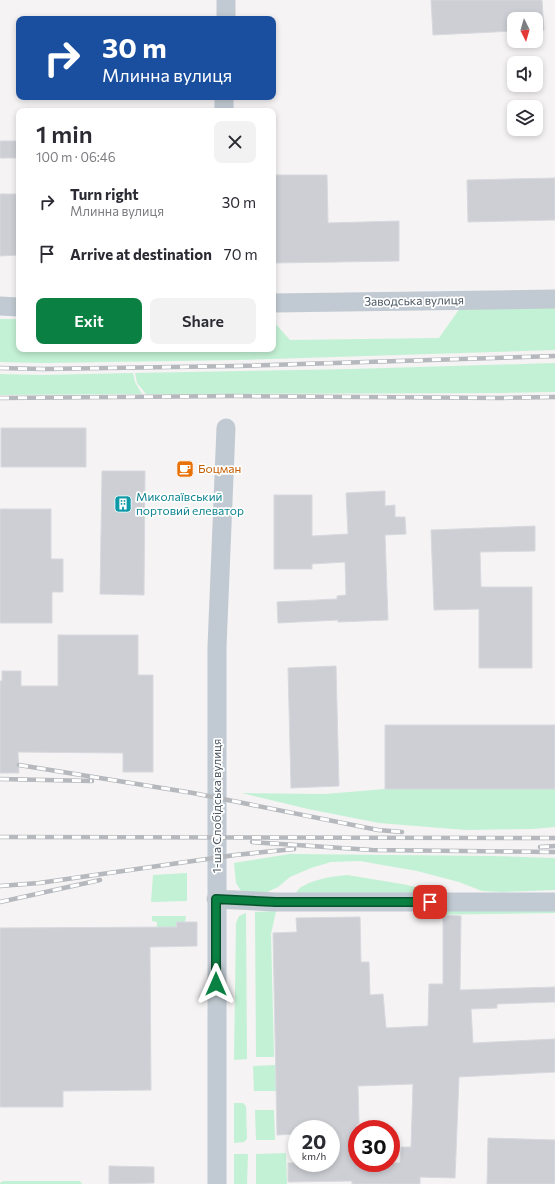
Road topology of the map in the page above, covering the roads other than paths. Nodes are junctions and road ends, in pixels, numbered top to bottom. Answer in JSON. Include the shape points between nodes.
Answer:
{"nodes":[{"id":1,"x":226,"y":0,"type":"edge"},
{"id":2,"x":226,"y":16,"type":"edge"},
{"id":3,"x":555,"y":299,"type":"edge"},
{"id":4,"x":276,"y":303,"type":"edge"},
{"id":5,"x":0,"y":306,"type":"edge"},
{"id":6,"x":16,"y":307,"type":"edge"},
{"id":7,"x":226,"y":428,"type":"dead end"},
{"id":8,"x":216,"y":899,"type":"junction"},
{"id":9,"x":555,"y":902,"type":"edge"},
{"id":10,"x":216,"y":1184,"type":"edge"}],
"edges":[{"from":1,"to":2,"type":"street"},
{"from":3,"to":4,"type":"street","name":"Заводська вулиця"},
{"from":5,"to":6,"type":"street"},
{"from":7,"to":8,"type":"street","name":"1-ша Слобідська вулиця","via":[[217,647]]},
{"from":8,"to":9,"type":"street","via":[[282,902]]},
{"from":8,"to":10,"type":"street","name":"1-ша Слобідська вулиця"}]}
